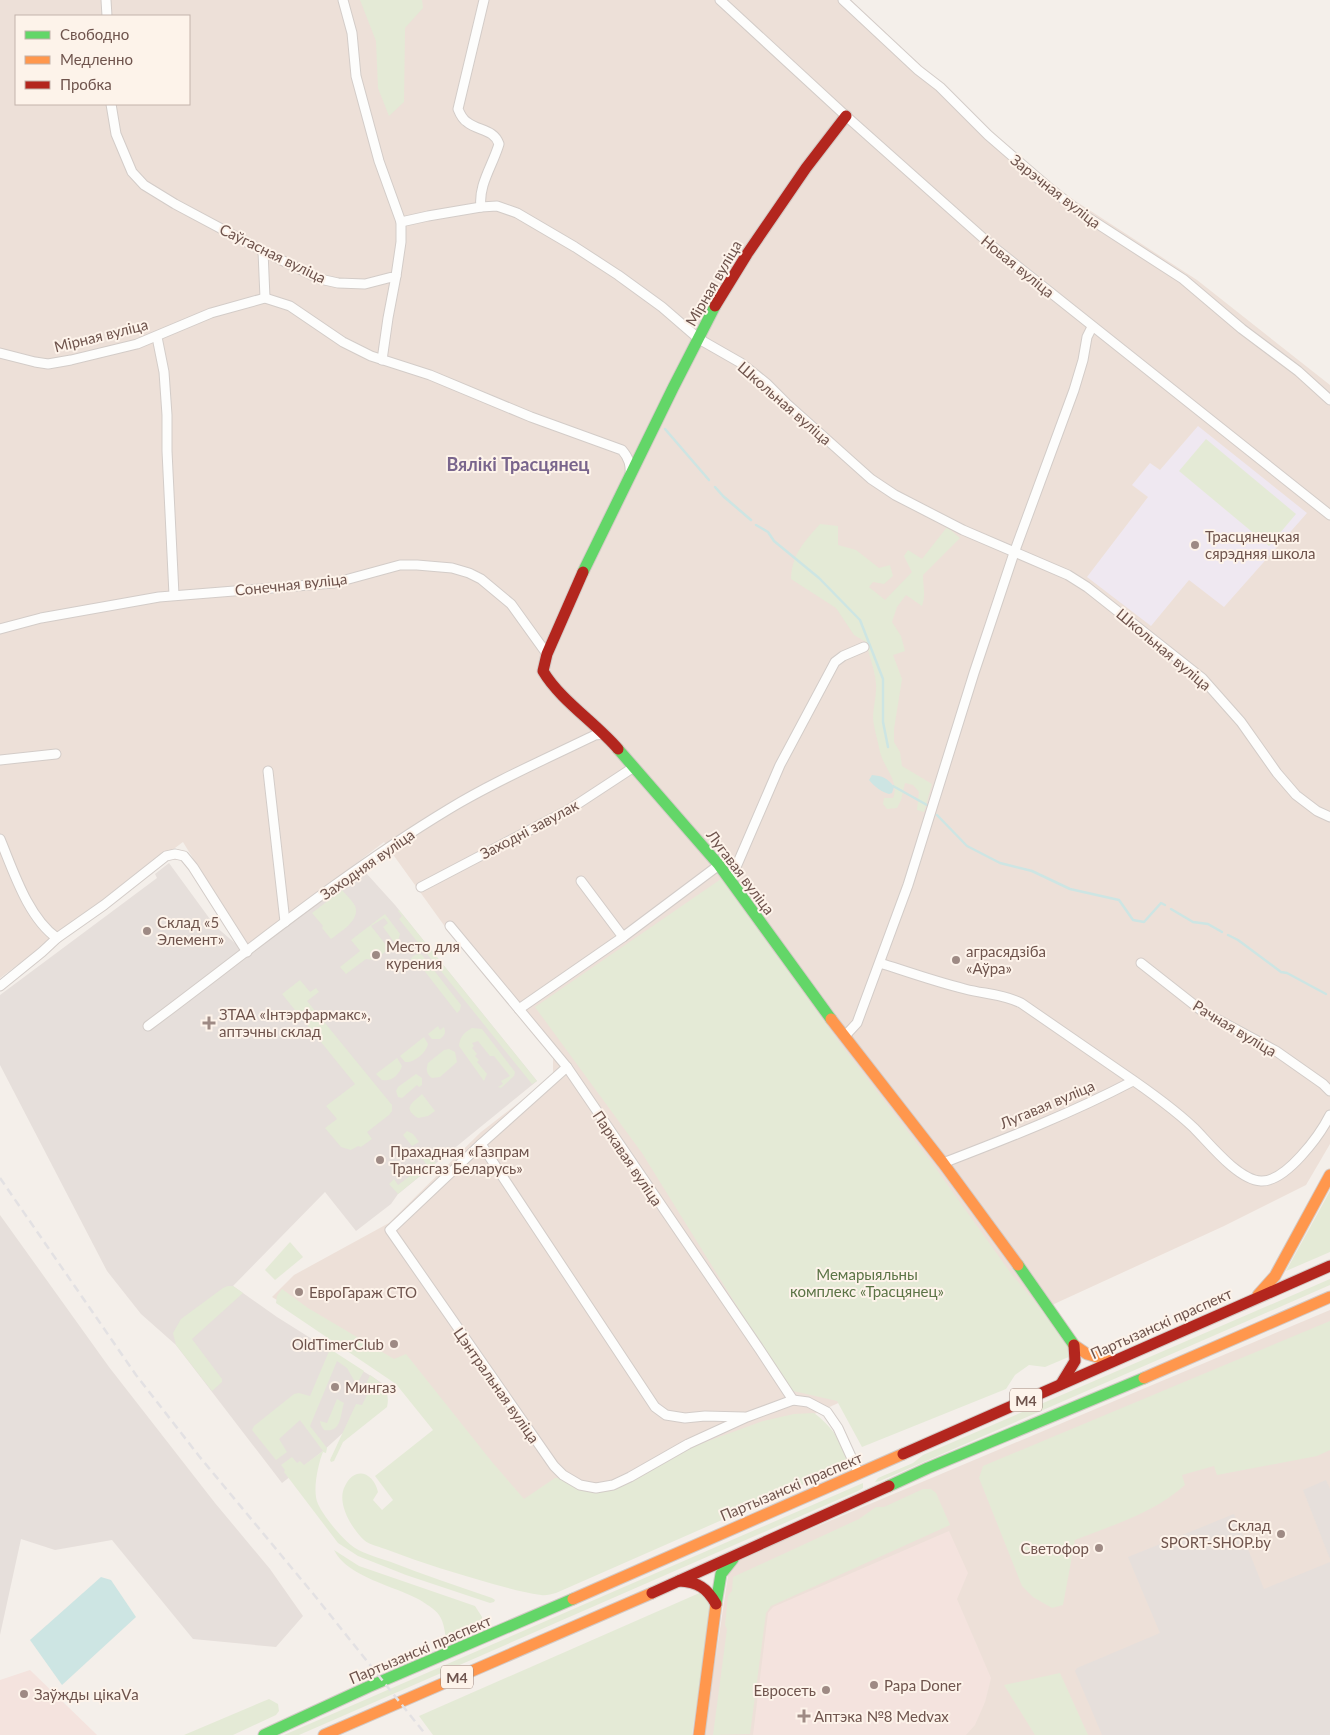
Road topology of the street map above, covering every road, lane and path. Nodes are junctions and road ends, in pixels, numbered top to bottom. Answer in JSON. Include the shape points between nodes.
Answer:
{"nodes":[{"id":1,"x":106,"y":0,"type":"edge"},
{"id":2,"x":343,"y":0,"type":"edge"},
{"id":3,"x":484,"y":0,"type":"edge"},
{"id":4,"x":720,"y":0,"type":"edge"},
{"id":5,"x":844,"y":0,"type":"edge"},
{"id":6,"x":107,"y":15,"type":"edge"},
{"id":7,"x":111,"y":105,"type":"edge"},
{"id":8,"x":846,"y":116,"type":"junction"},
{"id":9,"x":481,"y":207,"type":"junction"},
{"id":10,"x":401,"y":222,"type":"junction"},
{"id":11,"x":263,"y":251,"type":"junction"},
{"id":12,"x":396,"y":276,"type":"junction"},
{"id":13,"x":265,"y":298,"type":"junction"},
{"id":14,"x":1092,"y":327,"type":"junction"},
{"id":15,"x":157,"y":337,"type":"junction"},
{"id":16,"x":699,"y":339,"type":"junction"},
{"id":17,"x":0,"y":353,"type":"edge"},
{"id":18,"x":382,"y":360,"type":"junction"},
{"id":19,"x":1330,"y":400,"type":"edge"},
{"id":20,"x":622,"y":450,"type":"junction"},
{"id":21,"x":640,"y":458,"type":"junction"},
{"id":22,"x":629,"y":479,"type":"junction"},
{"id":23,"x":1330,"y":516,"type":"edge"},
{"id":24,"x":1014,"y":553,"type":"junction"},
{"id":25,"x":174,"y":595,"type":"junction"},
{"id":26,"x":0,"y":629,"type":"edge"},
{"id":27,"x":864,"y":647,"type":"dead end"},
{"id":28,"x":547,"y":654,"type":"junction"},
{"id":29,"x":605,"y":734,"type":"junction"},
{"id":30,"x":56,"y":754,"type":"dead end"},
{"id":31,"x":0,"y":760,"type":"edge"},
{"id":32,"x":634,"y":767,"type":"junction"},
{"id":33,"x":268,"y":771,"type":"dead end"},
{"id":34,"x":1330,"y":817,"type":"edge"},
{"id":35,"x":0,"y":838,"type":"edge"},
{"id":36,"x":719,"y":865,"type":"junction"},
{"id":37,"x":581,"y":881,"type":"dead end"},
{"id":38,"x":730,"y":881,"type":"junction"},
{"id":39,"x":421,"y":886,"type":"dead end"},
{"id":40,"x":285,"y":922,"type":"junction"},
{"id":41,"x":450,"y":926,"type":"dead end"},
{"id":42,"x":623,"y":937,"type":"junction"},
{"id":43,"x":57,"y":938,"type":"junction"},
{"id":44,"x":247,"y":952,"type":"junction"},
{"id":45,"x":880,"y":963,"type":"junction"},
{"id":46,"x":1141,"y":963,"type":"dead end"},
{"id":47,"x":0,"y":986,"type":"edge"},
{"id":48,"x":519,"y":1009,"type":"junction"},
{"id":49,"x":148,"y":1026,"type":"dead end"},
{"id":50,"x":844,"y":1037,"type":"junction"},
{"id":51,"x":567,"y":1067,"type":"junction"},
{"id":52,"x":1133,"y":1081,"type":"junction"},
{"id":53,"x":1330,"y":1091,"type":"edge"},
{"id":54,"x":1330,"y":1115,"type":"edge"},
{"id":55,"x":481,"y":1144,"type":"junction"},
{"id":56,"x":943,"y":1163,"type":"junction"},
{"id":57,"x":1330,"y":1175,"type":"edge"},
{"id":58,"x":1330,"y":1266,"type":"edge"},
{"id":59,"x":1330,"y":1297,"type":"edge"},
{"id":60,"x":1254,"y":1299,"type":"junction"},
{"id":61,"x":1074,"y":1345,"type":"junction"},
{"id":62,"x":1111,"y":1361,"type":"junction"},
{"id":63,"x":1061,"y":1384,"type":"junction"},
{"id":64,"x":793,"y":1400,"type":"junction"},
{"id":65,"x":747,"y":1417,"type":"junction"},
{"id":66,"x":865,"y":1481,"type":"junction"},
{"id":67,"x":736,"y":1556,"type":"junction"},
{"id":68,"x":679,"y":1581,"type":"junction"},
{"id":69,"x":716,"y":1604,"type":"junction"},
{"id":70,"x":264,"y":1735,"type":"edge"},
{"id":71,"x":324,"y":1735,"type":"edge"},
{"id":72,"x":699,"y":1735,"type":"edge"}],
"edges":[{"from":1,"to":6,"type":"street"},
{"from":2,"to":10,"type":"street","via":[[352,33],[356,76],[379,161]]},
{"from":3,"to":9,"type":"street","via":[[458,109],[468,124],[489,132],[499,144],[482,187]]},
{"from":4,"to":8,"type":"street","name":"Новая вуліца"},
{"from":5,"to":19,"type":"street","name":"Зарэчная вуліца","via":[[1048,188],[1084,216],[1183,280],[1298,370]]},
{"from":7,"to":11,"type":"street","name":"Саўгасная вуліца","via":[[116,134],[137,179],[175,204]]},
{"from":8,"to":14,"type":"street","name":"Новая вуліца","via":[[991,246]]},
{"from":8,"to":16,"type":"main road","name":"Мірная вуліца","via":[[747,254],[720,296]]},
{"from":9,"to":10,"type":"street","name":"Школьная вуліца"},
{"from":9,"to":16,"type":"street","name":"Школьная вуліца","via":[[498,206],[517,213],[575,247],[662,307]]},
{"from":10,"to":12,"type":"street"},
{"from":11,"to":12,"type":"street","name":"Саўгасная вуліца","via":[[320,279],[338,283],[365,284]]},
{"from":11,"to":13,"type":"street"},
{"from":12,"to":18,"type":"street"},
{"from":13,"to":15,"type":"street","name":"Мірная вуліца","via":[[211,314]]},
{"from":13,"to":18,"type":"street","via":[[290,306],[343,342]]},
{"from":14,"to":23,"type":"street","name":"Новая вуліца"},
{"from":14,"to":24,"type":"street","via":[[1074,390]]},
{"from":15,"to":17,"type":"street","name":"Мірная вуліца","via":[[112,351],[48,364]]},
{"from":15,"to":25,"type":"street","via":[[167,415]]},
{"from":16,"to":21,"type":"main road","name":"Мірная вуліца"},
{"from":16,"to":24,"type":"street","name":"Школьная вуліца","via":[[741,363],[766,383],[871,479],[918,508]]},
{"from":18,"to":20,"type":"street","via":[[430,375]]},
{"from":20,"to":21,"type":"street"},
{"from":20,"to":22,"type":"street","via":[[630,464]]},
{"from":21,"to":22,"type":"main road","name":"Мірная вуліца"},
{"from":22,"to":28,"type":"main road","name":"Мірная вуліца"},
{"from":24,"to":34,"type":"street","name":"Школьная вуліца","via":[[1077,580],[1196,672],[1241,722],[1296,795]]},
{"from":24,"to":45,"type":"street"},
{"from":25,"to":26,"type":"street","name":"Сонечная вуліца","via":[[41,618]]},
{"from":25,"to":28,"type":"street","name":"Сонечная вуліца","via":[[334,583],[400,565],[452,568],[469,573],[504,597]]},
{"from":27,"to":38,"type":"street","via":[[843,656],[830,670],[780,765]]},
{"from":28,"to":29,"type":"main road","name":"Мірная вуліца","via":[[543,671],[550,683]]},
{"from":29,"to":32,"type":"main road","name":"Лугавая вуліца"},
{"from":29,"to":40,"type":"street","name":"Заходняя вуліца","via":[[595,735],[451,808],[391,845]]},
{"from":30,"to":31,"type":"street"},
{"from":32,"to":36,"type":"main road","name":"Лугавая вуліца"},
{"from":32,"to":39,"type":"street","name":"Заходні завулак","via":[[570,809]]},
{"from":33,"to":40,"type":"street"},
{"from":35,"to":43,"type":"street","via":[[32,908],[46,931]]},
{"from":36,"to":38,"type":"main road","name":"Лугавая вуліца"},
{"from":36,"to":42,"type":"street"},
{"from":37,"to":42,"type":"street"},
{"from":38,"to":50,"type":"main road","name":"Лугавая вуліца"},
{"from":40,"to":44,"type":"street","name":"Заходняя вуліца"},
{"from":41,"to":48,"type":"street","name":"Паркавая вуліца"},
{"from":42,"to":48,"type":"street"},
{"from":43,"to":44,"type":"street","via":[[166,856],[175,854],[184,856],[194,867]]},
{"from":43,"to":47,"type":"street"},
{"from":44,"to":49,"type":"street","name":"Заходняя вуліца"},
{"from":45,"to":50,"type":"street","via":[[857,1024]]},
{"from":45,"to":52,"type":"street","name":"Лугавая вуліца","via":[[942,984],[1014,999]]},
{"from":46,"to":53,"type":"street","name":"Рачная вуліца","via":[[1202,1011],[1276,1051]]},
{"from":48,"to":51,"type":"street","name":"Паркавая вуліца"},
{"from":50,"to":56,"type":"main road","name":"Лугавая вуліца"},
{"from":51,"to":55,"type":"street","name":"Цэнтральная вуліца"},
{"from":51,"to":64,"type":"street","name":"Паркавая вуліца"},
{"from":52,"to":54,"type":"street","name":"Лугавая вуліца","via":[[1180,1116],[1235,1168],[1253,1180],[1264,1181],[1293,1165],[1323,1130]]},
{"from":52,"to":56,"type":"street","name":"Лугавая вуліца","via":[[1046,1123]]},
{"from":55,"to":65,"type":"street","name":"Цэнтральная вуліца","via":[[655,1407],[666,1415],[685,1418]]},
{"from":55,"to":65,"type":"street","name":"Цэнтральная вуліца","via":[[390,1230],[554,1466],[580,1484],[596,1488],[613,1485],[688,1444]]},
{"from":56,"to":61,"type":"main road","name":"Лугавая вуліца"},
{"from":57,"to":60,"type":"main road","via":[[1275,1276]]},
{"from":58,"to":60,"type":"main road","name":"Партызанскі праспект","number":"М4"},
{"from":59,"to":66,"type":"main road","name":"Партызанскі праспект","number":"М4","via":[[928,1468]]},
{"from":60,"to":62,"type":"main road","name":"Партызанскі праспект","number":"М4"},
{"from":61,"to":62,"type":"main road","via":[[1087,1354]]},
{"from":61,"to":63,"type":"main road","via":[[1075,1361]]},
{"from":62,"to":63,"type":"main road","name":"Партызанскі праспект","number":"М4"},
{"from":63,"to":66,"type":"main road","name":"Партызанскі праспект","number":"М4"},
{"from":64,"to":65,"type":"street","name":"Цэнтральная вуліца"},
{"from":64,"to":66,"type":"street","via":[[808,1402],[827,1412]]},
{"from":66,"to":67,"type":"main road","name":"Партызанскі праспект","number":"М4"},
{"from":66,"to":70,"type":"main road","name":"Партызанскі праспект","number":"М4","via":[[687,1548]]},
{"from":67,"to":68,"type":"main road","name":"Партызанскі праспект","number":"М4"},
{"from":67,"to":69,"type":"main road","via":[[722,1569]]},
{"from":68,"to":69,"type":"main road","via":[[700,1584]]},
{"from":68,"to":71,"type":"main road","name":"Партызанскі праспект","number":"М4"},
{"from":69,"to":72,"type":"main road"}]}
